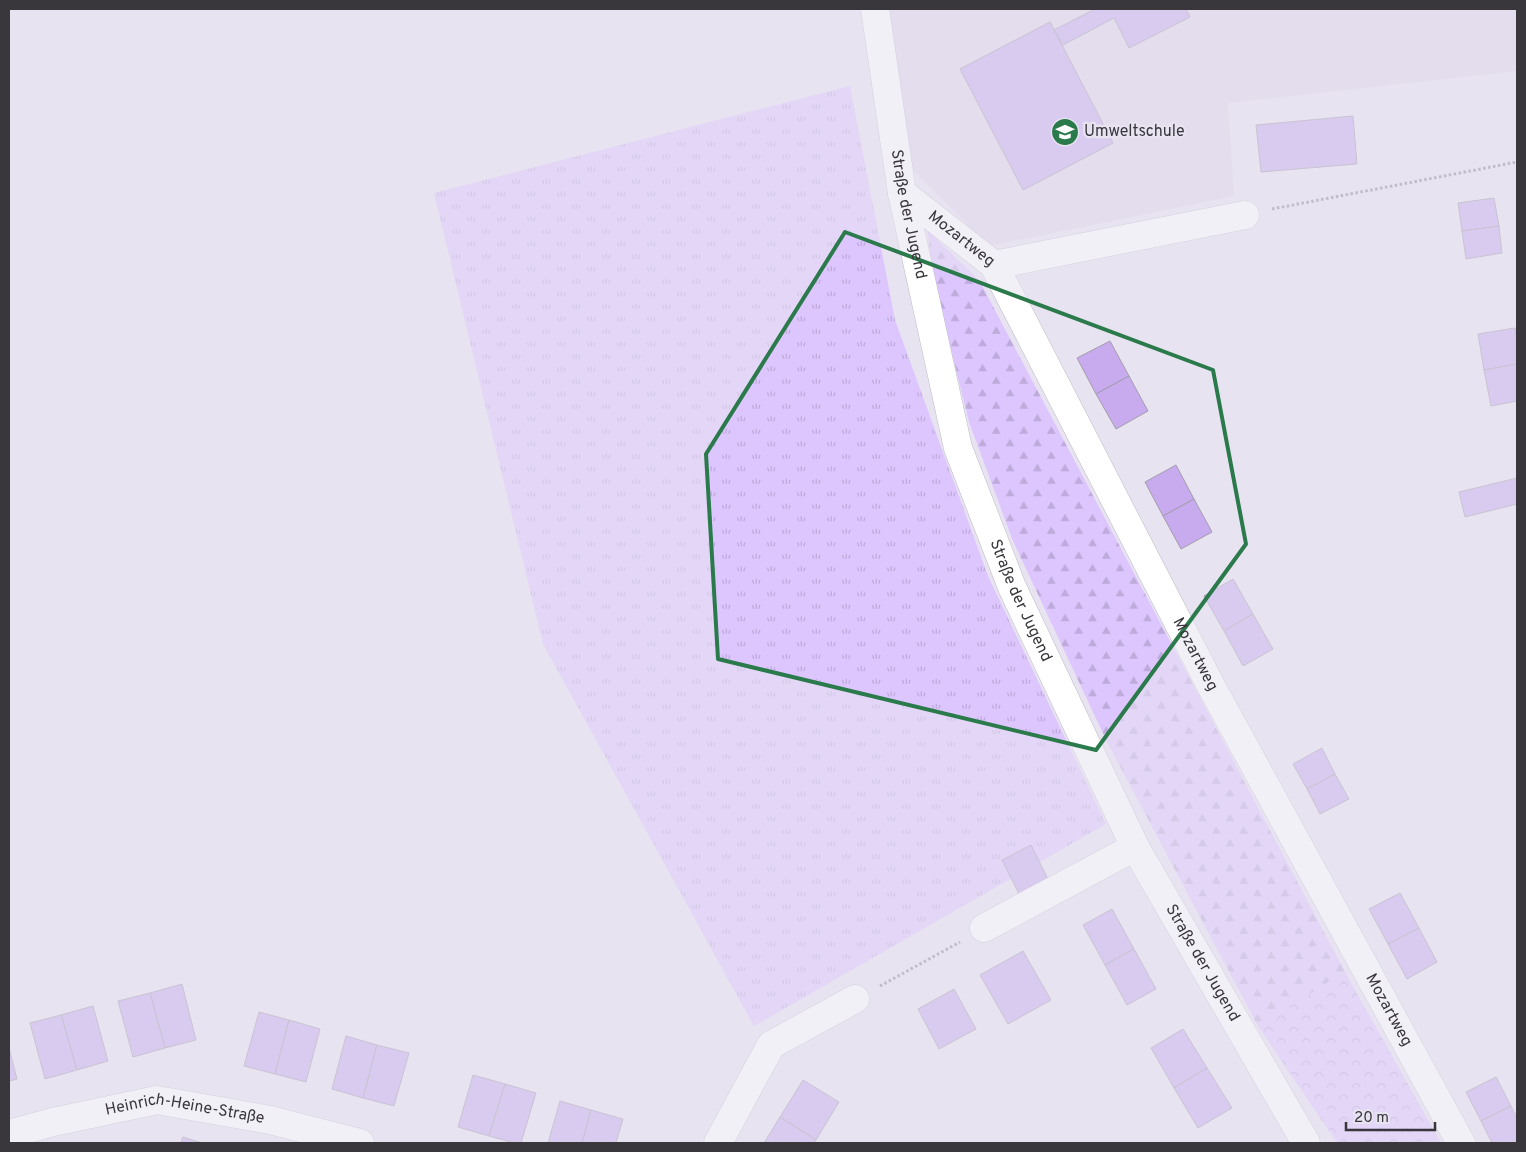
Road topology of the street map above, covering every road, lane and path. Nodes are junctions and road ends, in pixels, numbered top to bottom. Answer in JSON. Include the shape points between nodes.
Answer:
{"nodes":[{"id":1,"x":875,"y":9,"type":"edge"},
{"id":2,"x":1517,"y":162,"type":"edge"},
{"id":3,"x":902,"y":193,"type":"junction"},
{"id":4,"x":1245,"y":215,"type":"joint"},
{"id":5,"x":994,"y":265,"type":"junction"},
{"id":6,"x":1135,"y":847,"type":"junction"},
{"id":7,"x":984,"y":928,"type":"joint"},
{"id":8,"x":855,"y":999,"type":"joint"},
{"id":9,"x":9,"y":1134,"type":"edge"},
{"id":10,"x":360,"y":1143,"type":"edge"},
{"id":11,"x":718,"y":1143,"type":"edge"},
{"id":12,"x":1306,"y":1143,"type":"edge"},
{"id":13,"x":1461,"y":1143,"type":"edge"}],
"edges":[{"from":1,"to":3,"type":"street","name":"Straße der Jugend"},
{"from":2,"to":4,"type":"path"},
{"from":3,"to":5,"type":"street","name":"Mozartweg"},
{"from":3,"to":6,"type":"street","name":"Straße der Jugend","via":[[958,448],[1012,587]]},
{"from":4,"to":5,"type":"street"},
{"from":5,"to":13,"type":"street","name":"Mozartweg","via":[[1210,684]]},
{"from":6,"to":7,"type":"street"},
{"from":6,"to":12,"type":"street","name":"Straße der Jugend"},
{"from":7,"to":8,"type":"path"},
{"from":8,"to":11,"type":"street","via":[[771,1045]]},
{"from":9,"to":10,"type":"street","name":"Heinrich-Heine-Straße","via":[[157,1100],[270,1120]]}]}
